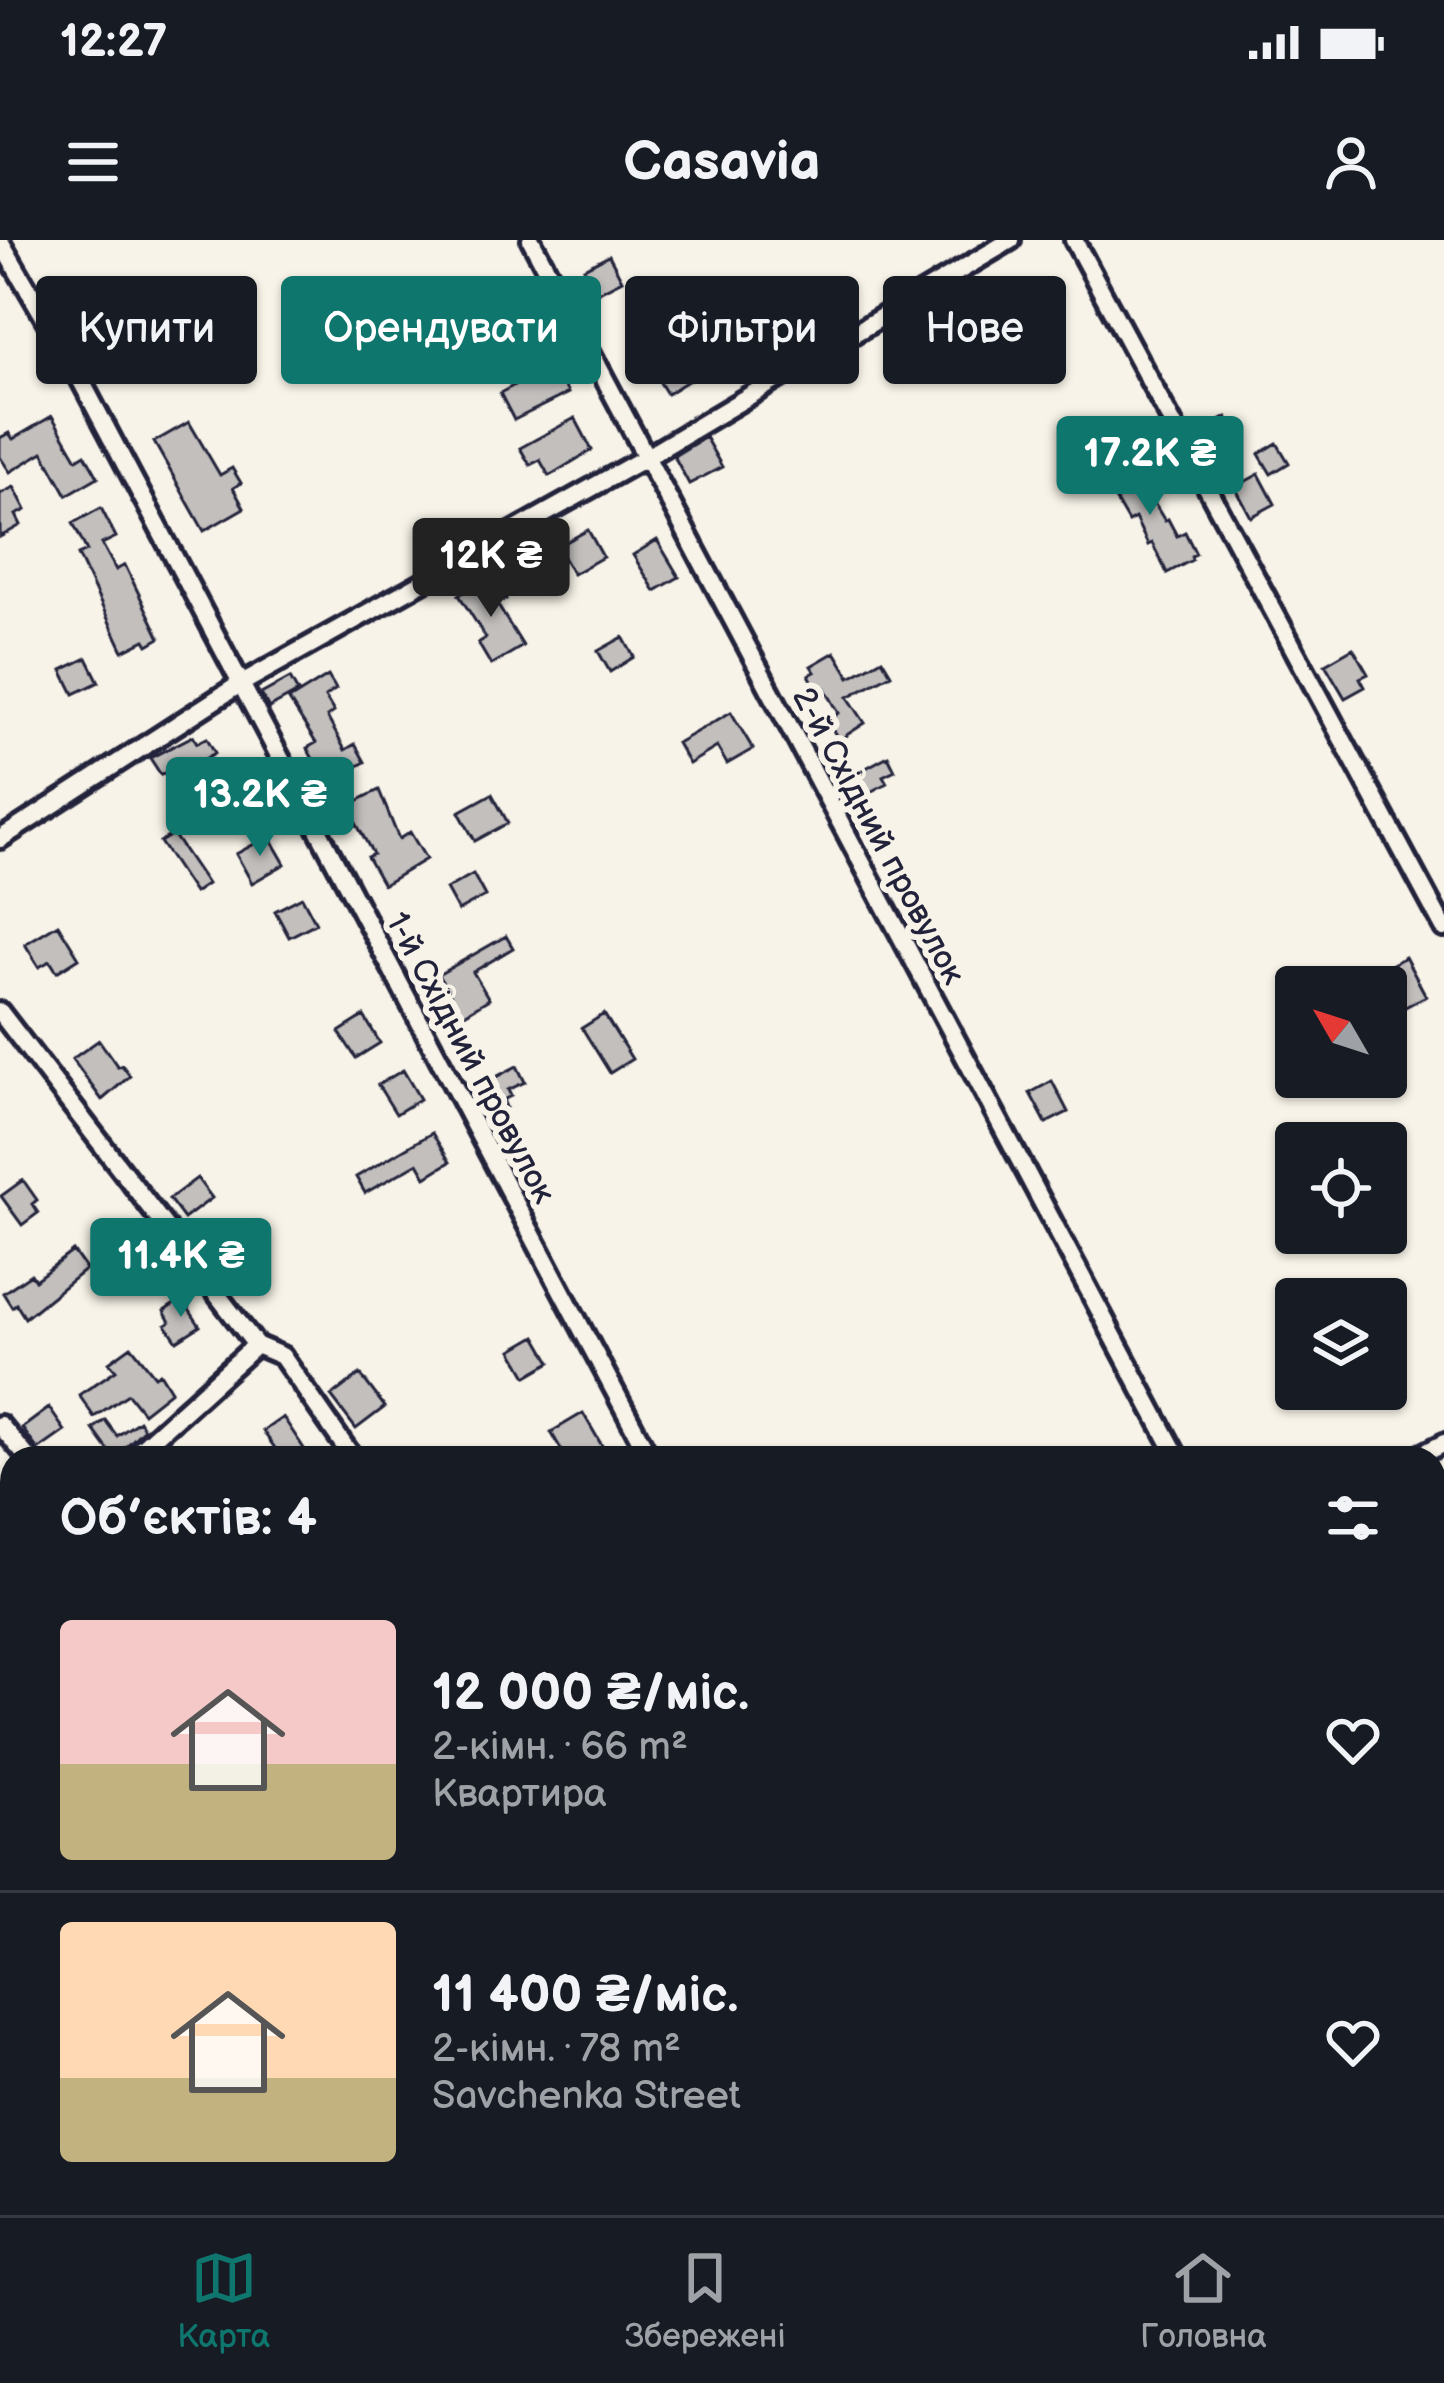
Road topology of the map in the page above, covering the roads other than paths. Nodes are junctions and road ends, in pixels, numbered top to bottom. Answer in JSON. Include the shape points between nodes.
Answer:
{"nodes":[{"id":1,"x":531,"y":240,"type":"edge"},
{"id":2,"x":1011,"y":240,"type":"edge"},
{"id":3,"x":1075,"y":240,"type":"edge"},
{"id":4,"x":0,"y":242,"type":"edge"},
{"id":5,"x":645,"y":458,"type":"junction"},
{"id":6,"x":240,"y":684,"type":"junction"},
{"id":7,"x":0,"y":839,"type":"edge"},
{"id":8,"x":1444,"y":928,"type":"edge"},
{"id":9,"x":0,"y":1012,"type":"edge"},
{"id":10,"x":256,"y":1345,"type":"junction"},
{"id":11,"x":144,"y":1446,"type":"edge"},
{"id":12,"x":345,"y":1446,"type":"edge"},
{"id":13,"x":644,"y":1446,"type":"edge"},
{"id":14,"x":1172,"y":1446,"type":"edge"}],
"edges":[{"from":1,"to":5,"type":"street","name":"2-й Східний провулок"},
{"from":2,"to":5,"type":"street"},
{"from":3,"to":8,"type":"street"},
{"from":4,"to":6,"type":"street","name":"1-й Східний провулок"},
{"from":5,"to":6,"type":"street"},
{"from":5,"to":14,"type":"street","name":"2-й Східний провулок"},
{"from":6,"to":7,"type":"street"},
{"from":6,"to":13,"type":"street","name":"1-й Східний провулок"},
{"from":9,"to":10,"type":"street"},
{"from":10,"to":11,"type":"street"},
{"from":10,"to":12,"type":"street","via":[[282,1355]]}]}
